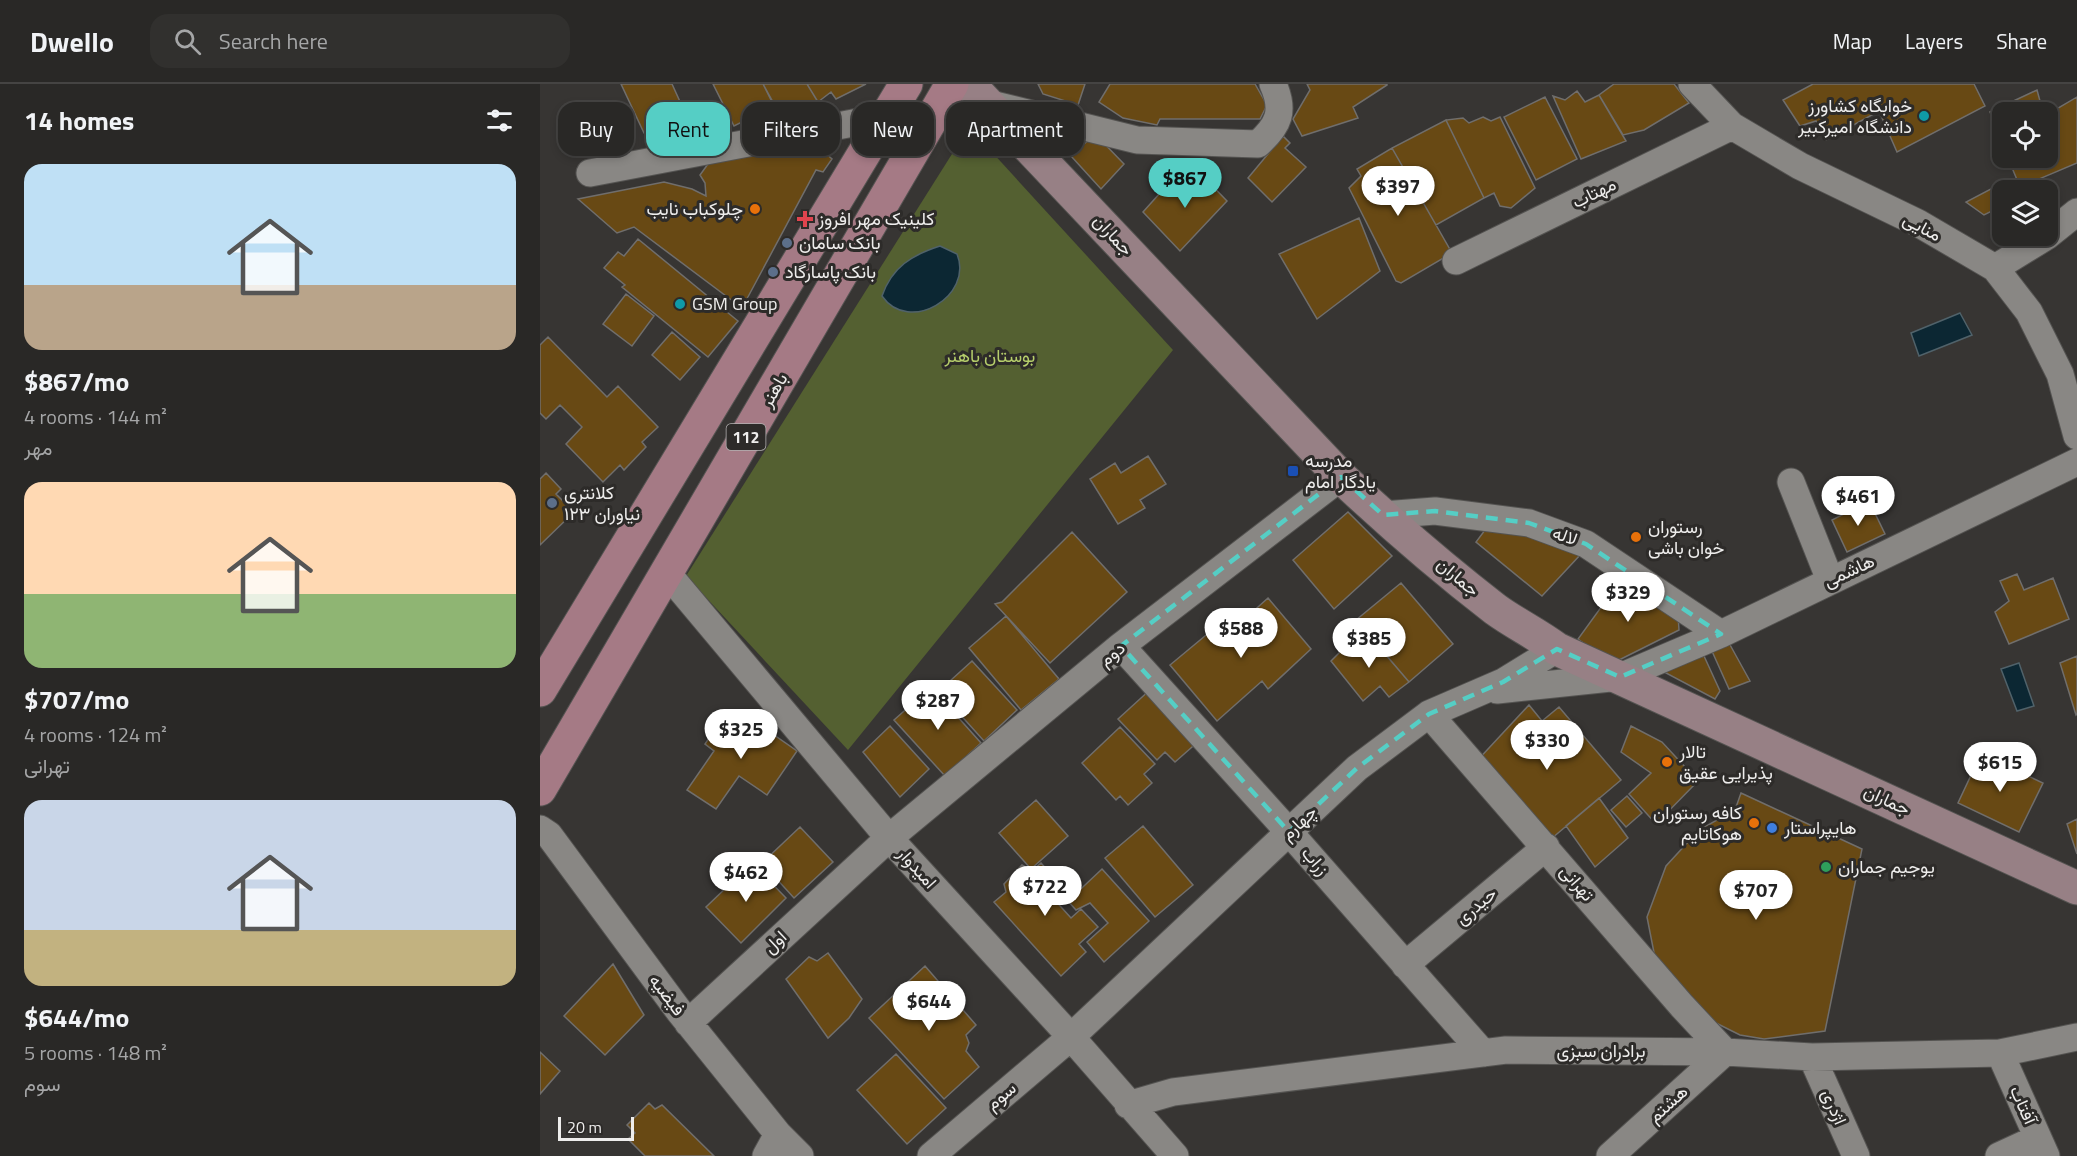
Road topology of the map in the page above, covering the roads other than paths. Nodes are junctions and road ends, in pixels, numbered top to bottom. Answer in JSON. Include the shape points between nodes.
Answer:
{"nodes":[{"id":1,"x":906,"y":84,"type":"edge"},
{"id":2,"x":952,"y":84,"type":"edge"},
{"id":3,"x":1273,"y":84,"type":"edge"},
{"id":4,"x":1705,"y":88,"type":"edge"},
{"id":5,"x":978,"y":93,"type":"edge"},
{"id":6,"x":895,"y":102,"type":"edge"},
{"id":7,"x":852,"y":123,"type":"edge"},
{"id":8,"x":1732,"y":126,"type":"junction"},
{"id":9,"x":862,"y":156,"type":"edge"},
{"id":10,"x":590,"y":172,"type":"dead end"},
{"id":11,"x":2077,"y":212,"type":"edge"},
{"id":12,"x":1456,"y":261,"type":"dead end"},
{"id":13,"x":1995,"y":268,"type":"junction"},
{"id":14,"x":2077,"y":436,"type":"edge"},
{"id":15,"x":2077,"y":462,"type":"edge"},
{"id":16,"x":1341,"y":477,"type":"junction"},
{"id":17,"x":1791,"y":482,"type":"dead end"},
{"id":18,"x":1383,"y":515,"type":"junction"},
{"id":19,"x":667,"y":573,"type":"junction"},
{"id":20,"x":1830,"y":580,"type":"junction"},
{"id":21,"x":1721,"y":634,"type":"junction"},
{"id":22,"x":1121,"y":646,"type":"junction"},
{"id":23,"x":1557,"y":649,"type":"junction"},
{"id":24,"x":1620,"y":677,"type":"junction"},
{"id":25,"x":540,"y":690,"type":"edge"},
{"id":26,"x":1480,"y":692,"type":"junction"},
{"id":27,"x":1429,"y":714,"type":"junction"},
{"id":28,"x":540,"y":789,"type":"edge"},
{"id":29,"x":540,"y":829,"type":"edge"},
{"id":30,"x":1289,"y":831,"type":"junction"},
{"id":31,"x":889,"y":838,"type":"junction"},
{"id":32,"x":1546,"y":847,"type":"junction"},
{"id":33,"x":2077,"y":888,"type":"edge"},
{"id":34,"x":1406,"y":965,"type":"junction"},
{"id":35,"x":688,"y":1023,"type":"junction"},
{"id":36,"x":1071,"y":1037,"type":"junction"},
{"id":37,"x":2077,"y":1037,"type":"edge"},
{"id":38,"x":1725,"y":1052,"type":"junction"},
{"id":39,"x":1483,"y":1053,"type":"junction"},
{"id":40,"x":2000,"y":1053,"type":"junction"},
{"id":41,"x":1812,"y":1057,"type":"junction"},
{"id":42,"x":1128,"y":1104,"type":"junction"},
{"id":43,"x":772,"y":1145,"type":"edge"},
{"id":44,"x":2042,"y":1147,"type":"edge"},
{"id":45,"x":1852,"y":1154,"type":"edge"},
{"id":46,"x":800,"y":1156,"type":"edge"},
{"id":47,"x":931,"y":1156,"type":"edge"},
{"id":48,"x":1175,"y":1156,"type":"edge"},
{"id":49,"x":1610,"y":1156,"type":"edge"},
{"id":50,"x":1999,"y":1156,"type":"edge"}],
"edges":[{"from":1,"to":6,"type":"main road","number":"112"},
{"from":2,"to":19,"type":"main road","name":"باهنر","number":"112"},
{"from":3,"to":5,"type":"street","via":[[1280,114],[1274,130],[1258,144],[1137,140]]},
{"from":4,"to":8,"type":"street","name":"منایی"},
{"from":5,"to":16,"type":"main road","name":"جماران"},
{"from":7,"to":10,"type":"street"},
{"from":8,"to":12,"type":"street","name":"مهتاب"},
{"from":8,"to":13,"type":"street","name":"منایی","via":[[1800,166],[1918,223]]},
{"from":9,"to":25,"type":"main road","number":"112"},
{"from":11,"to":13,"type":"street"},
{"from":13,"to":14,"type":"street","name":"منایی","via":[[2029,312],[2060,374]]},
{"from":15,"to":20,"type":"street","name":"هاشمی"},
{"from":16,"to":18,"type":"main road","name":"جماران"},
{"from":16,"to":22,"type":"street","name":"دوم"},
{"from":17,"to":20,"type":"street"},
{"from":18,"to":21,"type":"street","name":"لاله","via":[[1435,511],[1539,527],[1586,544]]},
{"from":18,"to":23,"type":"main road","name":"جماران","via":[[1497,610]]},
{"from":19,"to":28,"type":"main road","name":"باهنر","number":"112"},
{"from":19,"to":31,"type":"street","name":"امیدوار"},
{"from":20,"to":21,"type":"street","name":"هاشمی"},
{"from":21,"to":24,"type":"street","name":"هاشمی"},
{"from":22,"to":30,"type":"street","name":"زراب"},
{"from":22,"to":31,"type":"street","name":"دوم"},
{"from":23,"to":24,"type":"main road","name":"جماران"},
{"from":23,"to":26,"type":"street","name":"چهارم"},
{"from":24,"to":26,"type":"street","name":"هاشمی"},
{"from":24,"to":33,"type":"main road","name":"جماران"},
{"from":26,"to":27,"type":"street","name":"چهارم"},
{"from":27,"to":30,"type":"street","name":"چهارم","via":[[1357,768]]},
{"from":27,"to":32,"type":"street","name":"تهرانی"},
{"from":29,"to":35,"type":"street","name":"فیضیه","via":[[549,835]]},
{"from":30,"to":34,"type":"street","name":"زراب"},
{"from":30,"to":36,"type":"street","name":"چهارم"},
{"from":31,"to":35,"type":"street","name":"اول"},
{"from":31,"to":36,"type":"street","name":"امیدوار"},
{"from":32,"to":34,"type":"street","name":"حیدری"},
{"from":32,"to":38,"type":"street","name":"تهرانی"},
{"from":34,"to":39,"type":"street","name":"زراب"},
{"from":35,"to":43,"type":"street","name":"فیضیه"},
{"from":36,"to":42,"type":"street","name":"امیدوار"},
{"from":36,"to":47,"type":"street","name":"سوم"},
{"from":37,"to":40,"type":"street","name":"برادران سبزی"},
{"from":38,"to":39,"type":"street","name":"برادران سبزی"},
{"from":38,"to":41,"type":"street","name":"برادران سبزی"},
{"from":38,"to":49,"type":"street","name":"هشتم"},
{"from":39,"to":42,"type":"street","name":"برادران سبزی","via":[[1173,1092]]},
{"from":40,"to":41,"type":"street","name":"برادران سبزی"},
{"from":40,"to":44,"type":"street","name":"آفتاب"},
{"from":41,"to":45,"type":"street","name":"اژدری"},
{"from":42,"to":48,"type":"street","name":"امیدوار"},
{"from":43,"to":46,"type":"street","name":"فیضیه"},
{"from":44,"to":50,"type":"street"}]}
